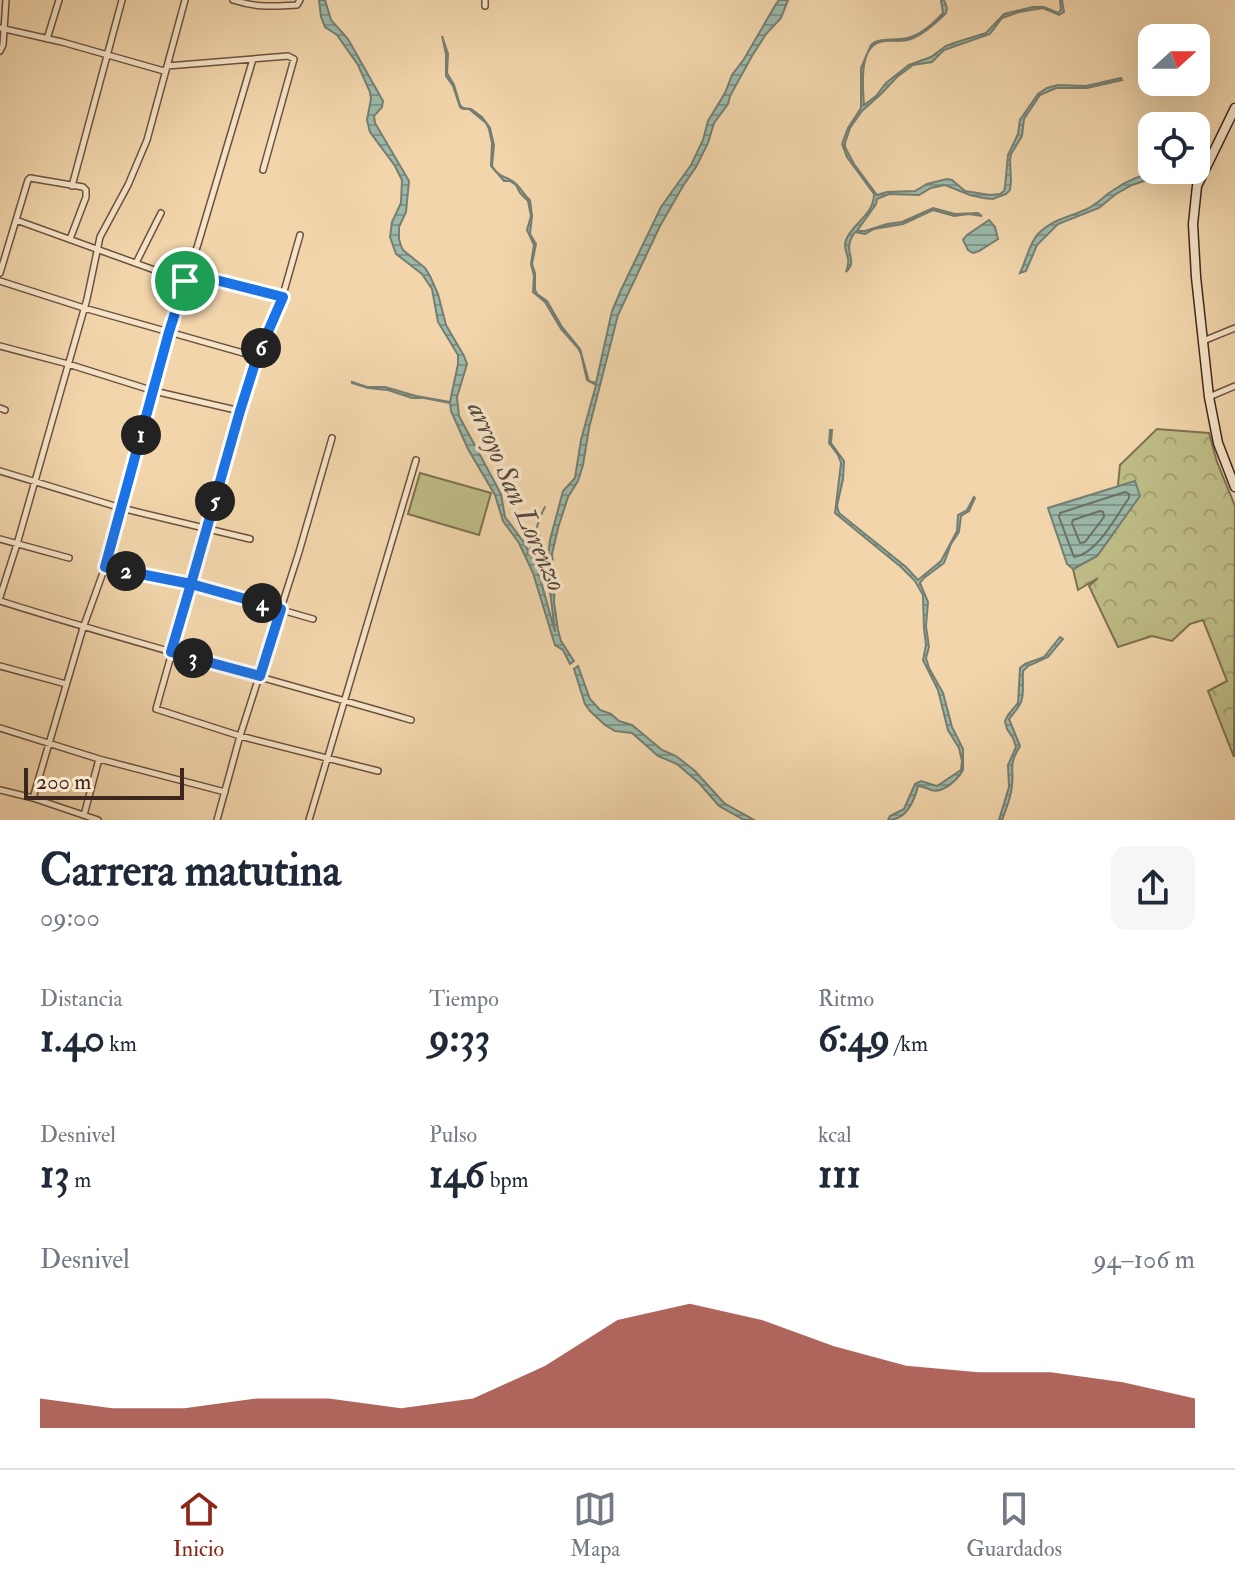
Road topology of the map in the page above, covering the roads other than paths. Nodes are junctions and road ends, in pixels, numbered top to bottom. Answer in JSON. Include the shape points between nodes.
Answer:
{"nodes":[{"id":1,"x":6,"y":0,"type":"edge"},
{"id":2,"x":59,"y":0,"type":"edge"},
{"id":3,"x":122,"y":0,"type":"edge"},
{"id":4,"x":185,"y":0,"type":"edge"},
{"id":5,"x":233,"y":0,"type":"edge"},
{"id":6,"x":300,"y":0,"type":"edge"},
{"id":7,"x":2,"y":28,"type":"edge"},
{"id":8,"x":47,"y":39,"type":"junction"},
{"id":9,"x":0,"y":51,"type":"edge"},
{"id":10,"x":106,"y":55,"type":"junction"},
{"id":11,"x":253,"y":59,"type":"junction"},
{"id":12,"x":166,"y":68,"type":"junction"},
{"id":13,"x":1235,"y":108,"type":"edge"},
{"id":14,"x":263,"y":170,"type":"dead end"},
{"id":15,"x":72,"y":186,"type":"junction"},
{"id":16,"x":161,"y":213,"type":"dead end"},
{"id":17,"x":16,"y":220,"type":"junction"},
{"id":18,"x":300,"y":235,"type":"dead end"},
{"id":19,"x":70,"y":239,"type":"junction"},
{"id":20,"x":97,"y":249,"type":"junction"},
{"id":21,"x":136,"y":263,"type":"junction"},
{"id":22,"x":0,"y":273,"type":"edge"},
{"id":23,"x":188,"y":273,"type":"junction"},
{"id":24,"x":0,"y":281,"type":"edge"},
{"id":25,"x":185,"y":281,"type":"junction"},
{"id":26,"x":283,"y":297,"type":"junction"},
{"id":27,"x":84,"y":308,"type":"junction"},
{"id":28,"x":1235,"y":328,"type":"edge"},
{"id":29,"x":169,"y":332,"type":"junction"},
{"id":30,"x":1203,"y":341,"type":"junction"},
{"id":31,"x":0,"y":346,"type":"edge"},
{"id":32,"x":257,"y":357,"type":"junction"},
{"id":33,"x":68,"y":364,"type":"junction"},
{"id":34,"x":1235,"y":386,"type":"edge"},
{"id":35,"x":154,"y":391,"type":"junction"},
{"id":36,"x":1209,"y":397,"type":"junction"},
{"id":37,"x":240,"y":411,"type":"junction"},
{"id":38,"x":332,"y":438,"type":"dead end"},
{"id":39,"x":416,"y":460,"type":"dead end"},
{"id":40,"x":0,"y":471,"type":"edge"},
{"id":41,"x":35,"y":480,"type":"junction"},
{"id":42,"x":1235,"y":487,"type":"edge"},
{"id":43,"x":121,"y":508,"type":"junction"},
{"id":44,"x":207,"y":528,"type":"junction"},
{"id":45,"x":0,"y":539,"type":"edge"},
{"id":46,"x":250,"y":539,"type":"dead end"},
{"id":47,"x":17,"y":544,"type":"junction"},
{"id":48,"x":69,"y":558,"type":"dead end"},
{"id":49,"x":105,"y":567,"type":"junction"},
{"id":50,"x":191,"y":584,"type":"junction"},
{"id":51,"x":0,"y":599,"type":"edge"},
{"id":52,"x":281,"y":609,"type":"junction"},
{"id":53,"x":313,"y":619,"type":"dead end"},
{"id":54,"x":83,"y":628,"type":"junction"},
{"id":55,"x":171,"y":652,"type":"junction"},
{"id":56,"x":0,"y":666,"type":"edge"},
{"id":57,"x":260,"y":676,"type":"junction"},
{"id":58,"x":66,"y":684,"type":"junction"},
{"id":59,"x":345,"y":701,"type":"junction"},
{"id":60,"x":411,"y":720,"type":"dead end"},
{"id":61,"x":0,"y":728,"type":"edge"},
{"id":62,"x":240,"y":736,"type":"junction"},
{"id":63,"x":48,"y":743,"type":"junction"},
{"id":64,"x":99,"y":759,"type":"junction"},
{"id":65,"x":327,"y":759,"type":"junction"},
{"id":66,"x":378,"y":771,"type":"dead end"},
{"id":67,"x":0,"y":790,"type":"edge"},
{"id":68,"x":225,"y":792,"type":"junction"},
{"id":69,"x":33,"y":798,"type":"junction"},
{"id":70,"x":84,"y":815,"type":"junction"},
{"id":71,"x":98,"y":820,"type":"edge"},
{"id":72,"x":217,"y":820,"type":"edge"},
{"id":73,"x":309,"y":820,"type":"edge"}],
"edges":[{"from":1,"to":7,"type":"street"},
{"from":2,"to":8,"type":"street"},
{"from":3,"to":10,"type":"street"},
{"from":4,"to":12,"type":"street"},
{"from":5,"to":6,"type":"street","via":[[260,7],[297,5]]},
{"from":7,"to":8,"type":"street"},
{"from":7,"to":9,"type":"street"},
{"from":8,"to":10,"type":"street"},
{"from":10,"to":12,"type":"street"},
{"from":10,"to":15,"type":"street"},
{"from":11,"to":12,"type":"street"},
{"from":11,"to":14,"type":"street","via":[[294,59]]},
{"from":11,"to":23,"type":"street"},
{"from":12,"to":20,"type":"street","via":[[147,140]]},
{"from":13,"to":30,"type":"street","via":[[1195,192],[1194,248]]},
{"from":15,"to":17,"type":"street","via":[[30,178]]},
{"from":15,"to":19,"type":"street","via":[[83,187],[86,194]]},
{"from":16,"to":21,"type":"street"},
{"from":17,"to":19,"type":"street"},
{"from":17,"to":22,"type":"street"},
{"from":18,"to":26,"type":"street"},
{"from":19,"to":20,"type":"street"},
{"from":20,"to":21,"type":"street"},
{"from":20,"to":27,"type":"street"},
{"from":21,"to":25,"type":"street"},
{"from":23,"to":25,"type":"street"},
{"from":23,"to":26,"type":"street"},
{"from":24,"to":27,"type":"street"},
{"from":25,"to":29,"type":"street"},
{"from":26,"to":32,"type":"street"},
{"from":27,"to":29,"type":"street"},
{"from":27,"to":33,"type":"street"},
{"from":28,"to":30,"type":"street"},
{"from":29,"to":32,"type":"street"},
{"from":29,"to":35,"type":"street"},
{"from":30,"to":36,"type":"street"},
{"from":31,"to":33,"type":"street"},
{"from":32,"to":37,"type":"street"},
{"from":33,"to":35,"type":"street"},
{"from":33,"to":41,"type":"street"},
{"from":34,"to":36,"type":"street"},
{"from":35,"to":37,"type":"street"},
{"from":35,"to":43,"type":"street"},
{"from":36,"to":42,"type":"street","via":[[1218,443]]},
{"from":37,"to":44,"type":"street"},
{"from":38,"to":52,"type":"street"},
{"from":39,"to":59,"type":"street"},
{"from":40,"to":41,"type":"street"},
{"from":41,"to":43,"type":"street"},
{"from":41,"to":47,"type":"street"},
{"from":43,"to":44,"type":"street"},
{"from":43,"to":49,"type":"street"},
{"from":44,"to":46,"type":"street"},
{"from":44,"to":50,"type":"street"},
{"from":45,"to":47,"type":"street"},
{"from":47,"to":48,"type":"street"},
{"from":47,"to":51,"type":"street"},
{"from":49,"to":50,"type":"street"},
{"from":49,"to":54,"type":"street"},
{"from":50,"to":52,"type":"street"},
{"from":50,"to":55,"type":"street"},
{"from":51,"to":54,"type":"street"},
{"from":52,"to":53,"type":"street"},
{"from":52,"to":57,"type":"street"},
{"from":54,"to":55,"type":"street"},
{"from":54,"to":58,"type":"street"},
{"from":55,"to":57,"type":"street"},
{"from":55,"to":62,"type":"street","via":[[156,709]]},
{"from":56,"to":58,"type":"street"},
{"from":57,"to":59,"type":"street"},
{"from":57,"to":62,"type":"street"},
{"from":58,"to":63,"type":"street"},
{"from":59,"to":60,"type":"street"},
{"from":59,"to":65,"type":"street"},
{"from":61,"to":63,"type":"street"},
{"from":62,"to":65,"type":"street"},
{"from":62,"to":68,"type":"street"},
{"from":63,"to":64,"type":"street"},
{"from":63,"to":69,"type":"street"},
{"from":64,"to":68,"type":"street"},
{"from":64,"to":70,"type":"street"},
{"from":65,"to":66,"type":"street"},
{"from":65,"to":73,"type":"street"},
{"from":67,"to":69,"type":"street"},
{"from":68,"to":72,"type":"street"},
{"from":69,"to":70,"type":"street"},
{"from":70,"to":71,"type":"street"}]}
